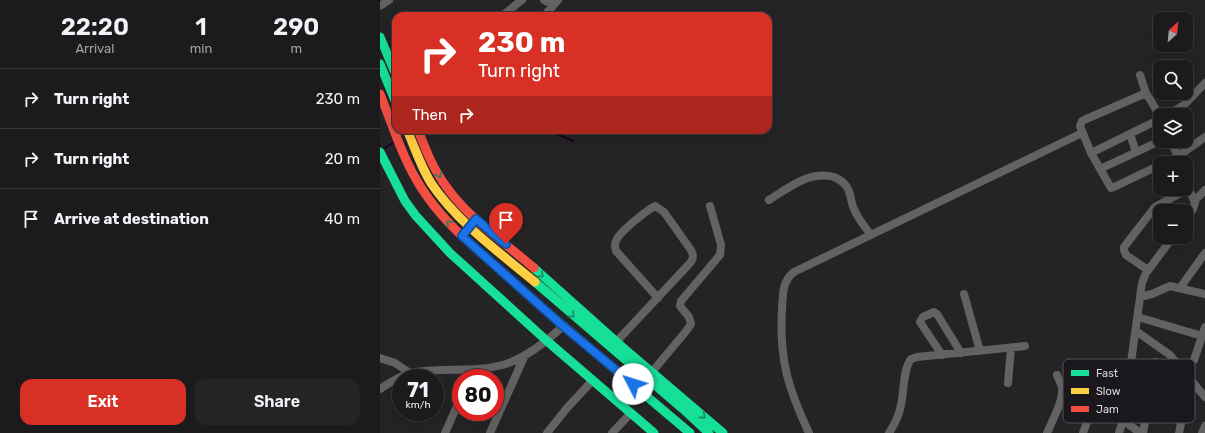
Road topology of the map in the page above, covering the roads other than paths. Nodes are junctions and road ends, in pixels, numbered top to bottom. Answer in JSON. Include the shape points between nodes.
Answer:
{"nodes":[{"id":1,"x":388,"y":0,"type":"edge"},
{"id":2,"x":522,"y":0,"type":"edge"},
{"id":3,"x":544,"y":0,"type":"edge"},
{"id":4,"x":556,"y":3,"type":"edge"},
{"id":5,"x":380,"y":6,"type":"edge"},
{"id":6,"x":507,"y":12,"type":"edge"},
{"id":7,"x":548,"y":12,"type":"edge"},
{"id":8,"x":380,"y":37,"type":"edge"},
{"id":9,"x":380,"y":64,"type":"edge"},
{"id":10,"x":392,"y":66,"type":"edge"},
{"id":11,"x":1140,"y":74,"type":"dead end"},
{"id":12,"x":1205,"y":82,"type":"edge"},
{"id":13,"x":392,"y":93,"type":"edge"},
{"id":14,"x":1146,"y":93,"type":"junction"},
{"id":15,"x":380,"y":94,"type":"edge"},
{"id":16,"x":1155,"y":108,"type":"edge"},
{"id":17,"x":1179,"y":108,"type":"edge"},
{"id":18,"x":1153,"y":122,"type":"edge"},
{"id":19,"x":392,"y":124,"type":"edge"},
{"id":20,"x":1082,"y":133,"type":"junction"},
{"id":21,"x":396,"y":134,"type":"edge"},
{"id":22,"x":411,"y":134,"type":"edge"},
{"id":23,"x":418,"y":134,"type":"edge"},
{"id":24,"x":1130,"y":134,"type":"junction"},
{"id":25,"x":1205,"y":137,"type":"edge"},
{"id":26,"x":418,"y":142,"type":"junction"},
{"id":27,"x":1153,"y":144,"type":"edge"},
{"id":28,"x":1136,"y":152,"type":"junction"},
{"id":29,"x":1091,"y":153,"type":"junction"},
{"id":30,"x":382,"y":156,"type":"edge"},
{"id":31,"x":1184,"y":156,"type":"edge"},
{"id":32,"x":1153,"y":168,"type":"edge"},
{"id":33,"x":1100,"y":169,"type":"junction"},
{"id":34,"x":1205,"y":190,"type":"edge"},
{"id":35,"x":1171,"y":196,"type":"edge"},
{"id":36,"x":1193,"y":196,"type":"edge"},
{"id":37,"x":769,"y":200,"type":"dead end"},
{"id":38,"x":1195,"y":200,"type":"junction"},
{"id":39,"x":710,"y":206,"type":"dead end"},
{"id":40,"x":1193,"y":209,"type":"edge"},
{"id":41,"x":476,"y":219,"type":"junction"},
{"id":42,"x":470,"y":226,"type":"junction"},
{"id":43,"x":871,"y":235,"type":"junction"},
{"id":44,"x":462,"y":236,"type":"junction"},
{"id":45,"x":1168,"y":244,"type":"edge"},
{"id":46,"x":1203,"y":258,"type":"edge"},
{"id":47,"x":1148,"y":270,"type":"junction"},
{"id":48,"x":1180,"y":288,"type":"junction"},
{"id":49,"x":964,"y":294,"type":"dead end"},
{"id":50,"x":1205,"y":294,"type":"edge"},
{"id":51,"x":1140,"y":297,"type":"junction"},
{"id":52,"x":658,"y":298,"type":"junction"},
{"id":53,"x":1138,"y":317,"type":"junction"},
{"id":54,"x":563,"y":326,"type":"junction"},
{"id":55,"x":1205,"y":326,"type":"edge"},
{"id":56,"x":1136,"y":331,"type":"junction"},
{"id":57,"x":1202,"y":336,"type":"junction"},
{"id":58,"x":547,"y":340,"type":"junction"},
{"id":59,"x":618,"y":341,"type":"junction"},
{"id":60,"x":1025,"y":346,"type":"dead end"},
{"id":61,"x":1011,"y":348,"type":"junction"},
{"id":62,"x":980,"y":351,"type":"junction"},
{"id":63,"x":961,"y":353,"type":"junction"},
{"id":64,"x":942,"y":354,"type":"junction"},
{"id":65,"x":524,"y":355,"type":"junction"},
{"id":66,"x":380,"y":358,"type":"edge"},
{"id":67,"x":1132,"y":359,"type":"edge"},
{"id":68,"x":1172,"y":359,"type":"edge"},
{"id":69,"x":1194,"y":359,"type":"edge"},
{"id":70,"x":403,"y":369,"type":"edge"},
{"id":71,"x":480,"y":369,"type":"edge"},
{"id":72,"x":652,"y":372,"type":"junction"},
{"id":73,"x":1056,"y":375,"type":"dead end"},
{"id":74,"x":592,"y":380,"type":"junction"},
{"id":75,"x":392,"y":382,"type":"edge"},
{"id":76,"x":1008,"y":383,"type":"dead end"},
{"id":77,"x":1195,"y":385,"type":"edge"},
{"id":78,"x":380,"y":389,"type":"edge"},
{"id":79,"x":1062,"y":395,"type":"joint"},
{"id":80,"x":1205,"y":397,"type":"edge"},
{"id":81,"x":631,"y":413,"type":"junction"},
{"id":82,"x":452,"y":418,"type":"edge"},
{"id":83,"x":1087,"y":423,"type":"edge"},
{"id":84,"x":1122,"y":423,"type":"edge"},
{"id":85,"x":1127,"y":423,"type":"edge"},
{"id":86,"x":1143,"y":423,"type":"edge"},
{"id":87,"x":1180,"y":423,"type":"edge"},
{"id":88,"x":1205,"y":426,"type":"edge"},
{"id":89,"x":445,"y":433,"type":"edge"},
{"id":90,"x":490,"y":433,"type":"edge"},
{"id":91,"x":547,"y":433,"type":"edge"},
{"id":92,"x":612,"y":433,"type":"edge"},
{"id":93,"x":654,"y":433,"type":"edge"},
{"id":94,"x":690,"y":433,"type":"edge"},
{"id":95,"x":709,"y":433,"type":"edge"},
{"id":96,"x":723,"y":433,"type":"edge"},
{"id":97,"x":809,"y":433,"type":"edge"},
{"id":98,"x":889,"y":433,"type":"edge"},
{"id":99,"x":1047,"y":433,"type":"edge"},
{"id":100,"x":1083,"y":433,"type":"edge"},
{"id":101,"x":1119,"y":433,"type":"edge"},
{"id":102,"x":1141,"y":433,"type":"edge"},
{"id":103,"x":1178,"y":433,"type":"edge"},
{"id":104,"x":1202,"y":433,"type":"edge"}],
"edges":[{"from":1,"to":5,"type":"street"},
{"from":2,"to":6,"type":"street"},
{"from":3,"to":4,"type":"street"},
{"from":4,"to":7,"type":"street"},
{"from":8,"to":10,"type":"main road"},
{"from":9,"to":13,"type":"main road"},
{"from":11,"to":14,"type":"street"},
{"from":12,"to":17,"type":"street"},
{"from":14,"to":16,"type":"street"},
{"from":14,"to":20,"type":"street","via":[[1082,121]]},
{"from":19,"to":15,"type":"main road","one_way":true},
{"from":18,"to":24,"type":"street"},
{"from":20,"to":29,"type":"street"},
{"from":20,"to":43,"type":"street"},
{"from":44,"to":21,"type":"main road","one_way":true,"via":[[449,224],[418,184]]},
{"from":22,"to":26,"type":"main road"},
{"from":23,"to":26,"type":"main road"},
{"from":24,"to":28,"type":"street"},
{"from":24,"to":29,"type":"street"},
{"from":25,"to":31,"type":"street"},
{"from":26,"to":41,"type":"main road","one_way":true,"via":[[449,190]]},
{"from":26,"to":42,"type":"main road","via":[[421,164],[432,184]]},
{"from":27,"to":28,"type":"street"},
{"from":28,"to":33,"type":"street"},
{"from":29,"to":33,"type":"street"},
{"from":30,"to":58,"type":"main road","via":[[405,201],[420,221],[450,253]]},
{"from":32,"to":33,"type":"street","via":[[1112,188],[1108,186]]},
{"from":34,"to":38,"type":"street"},
{"from":35,"to":47,"type":"street","via":[[1155,207],[1124,247],[1126,254]]},
{"from":36,"to":38,"type":"street"},
{"from":37,"to":43,"type":"street","via":[[812,176],[831,176],[848,189],[856,213]]},
{"from":38,"to":40,"type":"street"},
{"from":39,"to":72,"type":"street","via":[[721,245],[720,255],[681,301],[680,306],[691,324]]},
{"from":41,"to":42,"type":"main road"},
{"from":41,"to":59,"type":"main road","one_way":true},
{"from":42,"to":44,"type":"main road"},
{"from":42,"to":95,"type":"main road","one_way":true},
{"from":43,"to":97,"type":"street","via":[[794,272],[785,285],[782,296],[781,331],[783,358],[791,392]]},
{"from":44,"to":54,"type":"main road"},
{"from":45,"to":47,"type":"street"},
{"from":46,"to":48,"type":"street"},
{"from":47,"to":51,"type":"street","via":[[1142,283]]},
{"from":48,"to":50,"type":"street"},
{"from":48,"to":51,"type":"street","via":[[1170,286]]},
{"from":49,"to":62,"type":"street"},
{"from":51,"to":53,"type":"street"},
{"from":52,"to":52,"type":"street","via":[[614,247],[621,233],[655,206],[664,212],[693,257]]},
{"from":52,"to":59,"type":"street"},
{"from":53,"to":56,"type":"street"},
{"from":53,"to":57,"type":"street"},
{"from":54,"to":58,"type":"street"},
{"from":54,"to":94,"type":"main road"},
{"from":55,"to":57,"type":"street"},
{"from":56,"to":67,"type":"street"},
{"from":56,"to":68,"type":"street"},
{"from":57,"to":69,"type":"street"},
{"from":58,"to":65,"type":"street"},
{"from":58,"to":74,"type":"main road"},
{"from":59,"to":72,"type":"main road"},
{"from":60,"to":61,"type":"street"},
{"from":61,"to":62,"type":"street"},
{"from":61,"to":76,"type":"street"},
{"from":62,"to":63,"type":"street"},
{"from":63,"to":64,"type":"street"},
{"from":63,"to":64,"type":"street","via":[[934,312],[923,317],[920,322]]},
{"from":64,"to":98,"type":"street","via":[[914,358],[909,362],[898,417]]},
{"from":65,"to":71,"type":"street","via":[[500,366]]},
{"from":65,"to":90,"type":"street"},
{"from":66,"to":70,"type":"street"},
{"from":72,"to":96,"type":"main road","one_way":true},
{"from":73,"to":79,"type":"street"},
{"from":74,"to":81,"type":"main road"},
{"from":74,"to":91,"type":"street"},
{"from":75,"to":78,"type":"street"},
{"from":77,"to":80,"type":"street"},
{"from":79,"to":99,"type":"street"},
{"from":81,"to":92,"type":"street"},
{"from":81,"to":93,"type":"main road"},
{"from":82,"to":89,"type":"street"},
{"from":83,"to":100,"type":"street"},
{"from":84,"to":101,"type":"street"},
{"from":85,"to":102,"type":"street"},
{"from":86,"to":102,"type":"street"},
{"from":87,"to":103,"type":"street"},
{"from":88,"to":104,"type":"street"}]}
